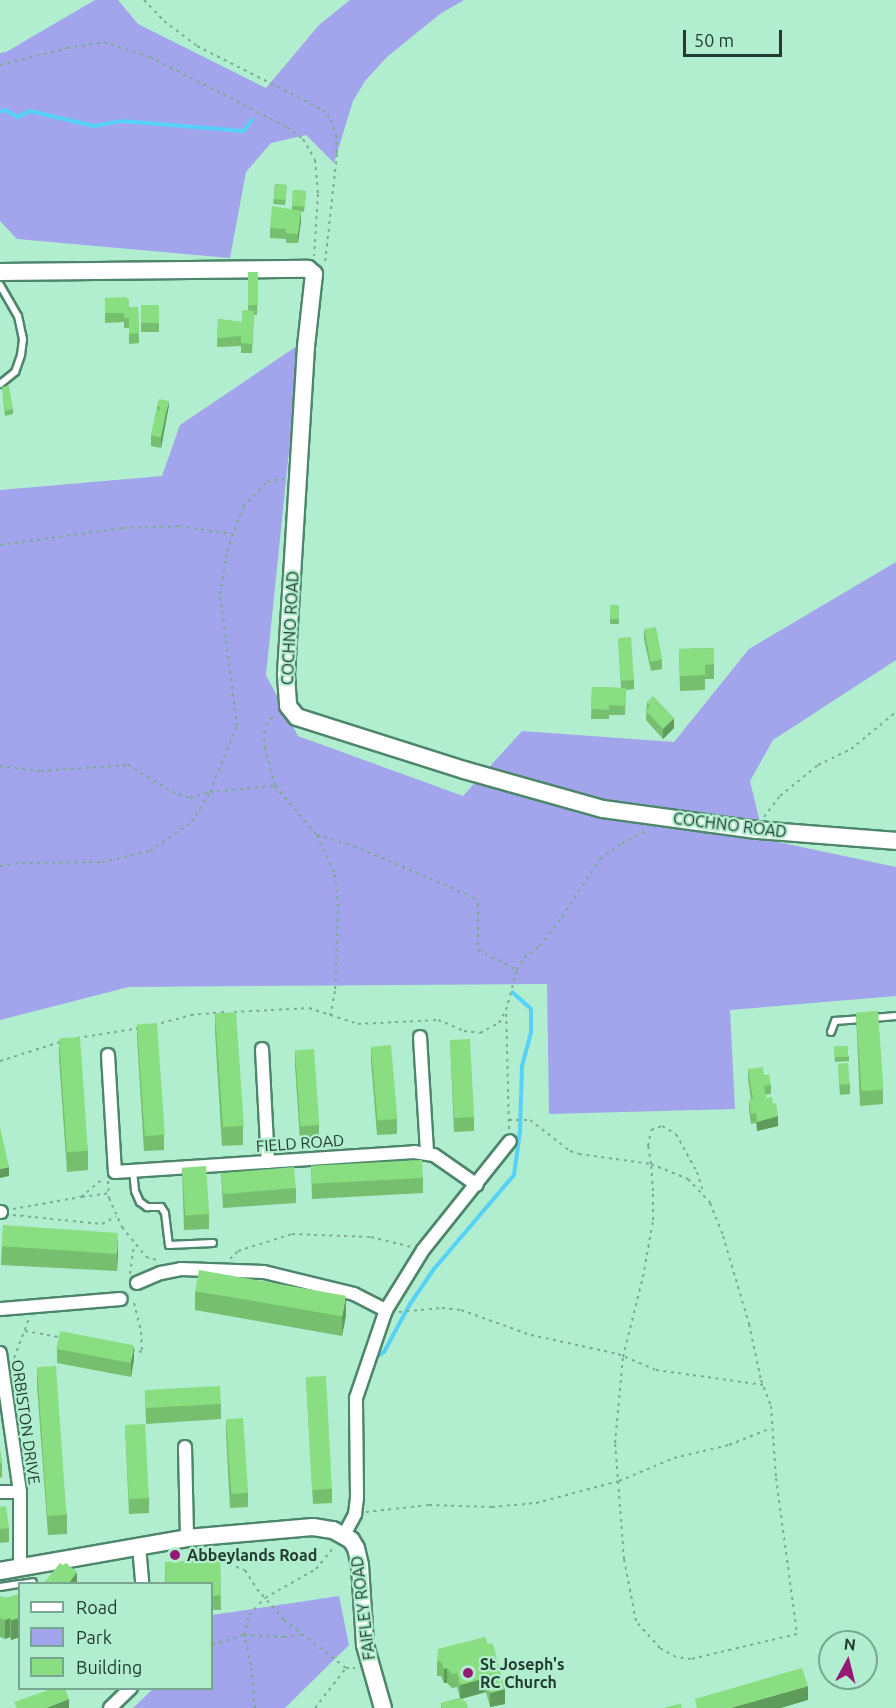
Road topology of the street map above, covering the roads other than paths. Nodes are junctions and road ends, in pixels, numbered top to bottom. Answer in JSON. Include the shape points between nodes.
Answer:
{"nodes":[{"id":1,"x":0,"y":272,"type":"edge"},
{"id":2,"x":0,"y":285,"type":"edge"},
{"id":3,"x":0,"y":384,"type":"edge"},
{"id":4,"x":896,"y":841,"type":"edge"},
{"id":5,"x":896,"y":1017,"type":"edge"},
{"id":6,"x":831,"y":1032,"type":"dead end"},
{"id":7,"x":420,"y":1037,"type":"dead end"},
{"id":8,"x":262,"y":1049,"type":"dead end"},
{"id":9,"x":108,"y":1055,"type":"dead end"},
{"id":10,"x":510,"y":1141,"type":"road end"},
{"id":11,"x":427,"y":1153,"type":"junction"},
{"id":12,"x":268,"y":1162,"type":"junction"},
{"id":13,"x":133,"y":1171,"type":"junction"},
{"id":14,"x":477,"y":1185,"type":"junction"},
{"id":15,"x":213,"y":1243,"type":"dead end"},
{"id":16,"x":133,"y":1283,"type":"road end"},
{"id":17,"x":127,"y":1299,"type":"road end"},
{"id":18,"x":0,"y":1309,"type":"edge"},
{"id":19,"x":392,"y":1311,"type":"junction"},
{"id":20,"x":0,"y":1353,"type":"edge"},
{"id":21,"x":185,"y":1447,"type":"dead end"},
{"id":22,"x":0,"y":1492,"type":"edge"},
{"id":23,"x":20,"y":1492,"type":"junction"},
{"id":24,"x":344,"y":1535,"type":"junction"},
{"id":25,"x":187,"y":1538,"type":"junction"},
{"id":26,"x":139,"y":1546,"type":"junction"},
{"id":27,"x":15,"y":1576,"type":"edge"},
{"id":28,"x":33,"y":1582,"type":"edge"},
{"id":29,"x":142,"y":1582,"type":"edge"},
{"id":30,"x":0,"y":1587,"type":"edge"},
{"id":31,"x":129,"y":1690,"type":"edge"},
{"id":32,"x":110,"y":1708,"type":"edge"},
{"id":33,"x":383,"y":1708,"type":"edge"}],
"edges":[{"from":1,"to":4,"type":"street","name":"COCHNO ROAD","via":[[311,271],[286,675],[290,710],[311,722],[578,803],[757,830]]},
{"from":2,"to":3,"type":"lane","via":[[18,315],[23,339],[15,372]]},
{"from":5,"to":6,"type":"lane","via":[[835,1021]]},
{"from":7,"to":11,"type":"street"},
{"from":8,"to":12,"type":"street"},
{"from":9,"to":13,"type":"street","name":"FIELD ROAD","via":[[115,1172]]},
{"from":10,"to":14,"type":"street"},
{"from":11,"to":12,"type":"street","name":"FIELD ROAD"},
{"from":11,"to":14,"type":"street","via":[[447,1162]]},
{"from":12,"to":13,"type":"street","name":"FIELD ROAD"},
{"from":13,"to":15,"type":"lane","via":[[140,1202],[147,1207],[161,1207],[165,1213],[169,1245]]},
{"from":14,"to":19,"type":"street","via":[[423,1250]]},
{"from":16,"to":19,"type":"street","via":[[172,1270],[264,1272],[354,1294]]},
{"from":17,"to":18,"type":"street"},
{"from":19,"to":24,"type":"street","via":[[356,1398],[355,1514]]},
{"from":20,"to":23,"type":"street","name":"ORBISTON DRIVE"},
{"from":21,"to":25,"type":"street"},
{"from":22,"to":23,"type":"street"},
{"from":23,"to":27,"type":"street","name":"ORBISTON DRIVE"},
{"from":24,"to":25,"type":"street","name":"FAIFLEY ROAD","via":[[313,1527]]},
{"from":24,"to":33,"type":"street","name":"FAIFLEY ROAD","via":[[356,1548],[360,1565],[365,1645]]},
{"from":25,"to":26,"type":"street","name":"FAIFLEY ROAD"},
{"from":26,"to":27,"type":"street","name":"FAIFLEY ROAD"},
{"from":26,"to":29,"type":"street"},
{"from":27,"to":28,"type":"lane"},
{"from":27,"to":30,"type":"lane"},
{"from":31,"to":32,"type":"street"}]}
